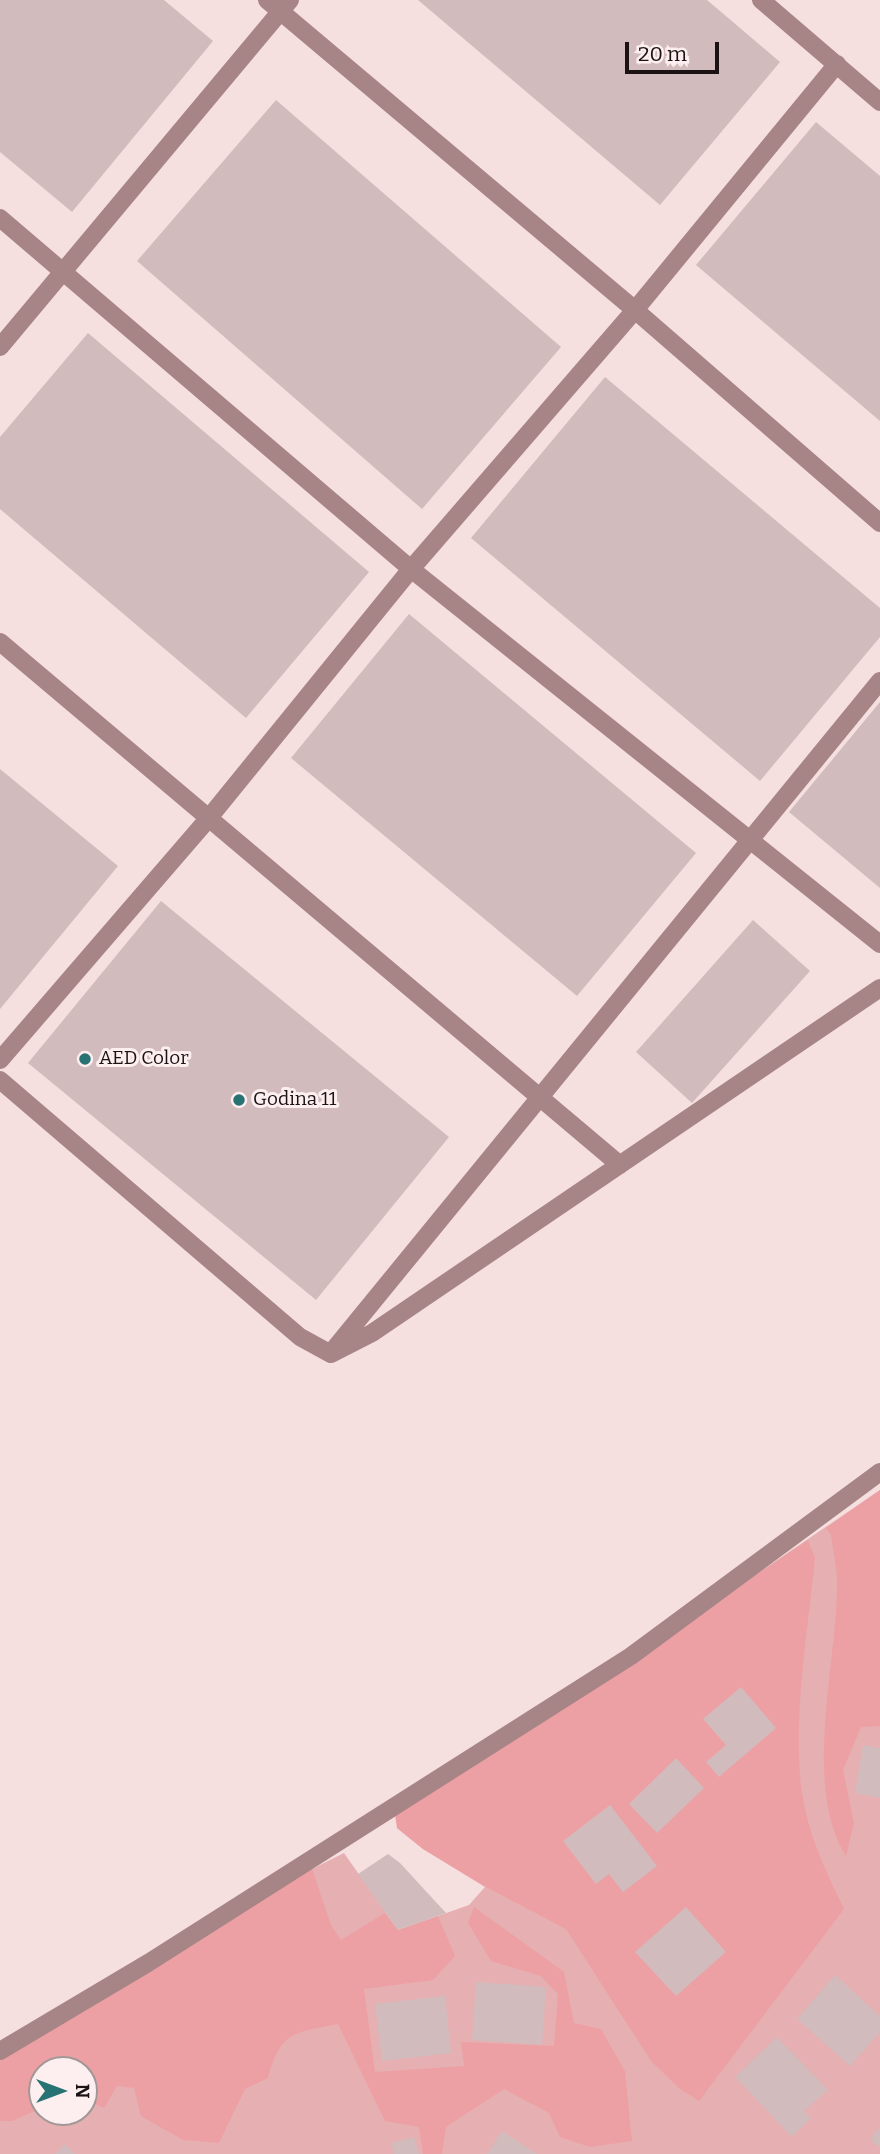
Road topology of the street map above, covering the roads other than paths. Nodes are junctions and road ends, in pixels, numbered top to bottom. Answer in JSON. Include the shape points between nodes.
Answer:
{"nodes":[{"id":1,"x":761,"y":0,"type":"edge"},
{"id":2,"x":279,"y":4,"type":"edge"},
{"id":3,"x":837,"y":64,"type":"junction"},
{"id":4,"x":880,"y":102,"type":"edge"},
{"id":5,"x":0,"y":218,"type":"edge"},
{"id":6,"x":64,"y":271,"type":"junction"},
{"id":7,"x":635,"y":310,"type":"junction"},
{"id":8,"x":0,"y":347,"type":"edge"},
{"id":9,"x":880,"y":523,"type":"edge"},
{"id":10,"x":411,"y":569,"type":"junction"},
{"id":11,"x":0,"y":642,"type":"edge"},
{"id":12,"x":880,"y":681,"type":"edge"},
{"id":13,"x":208,"y":819,"type":"junction"},
{"id":14,"x":750,"y":840,"type":"junction"},
{"id":15,"x":880,"y":944,"type":"edge"},
{"id":16,"x":880,"y":988,"type":"edge"},
{"id":17,"x":0,"y":1060,"type":"edge"},
{"id":18,"x":0,"y":1080,"type":"edge"},
{"id":19,"x":541,"y":1099,"type":"junction"},
{"id":20,"x":620,"y":1165,"type":"junction"},
{"id":21,"x":331,"y":1354,"type":"junction"},
{"id":22,"x":880,"y":1472,"type":"edge"},
{"id":23,"x":0,"y":2051,"type":"edge"}],
"edges":[{"from":1,"to":3,"type":"lane"},
{"from":2,"to":6,"type":"lane"},
{"from":2,"to":7,"type":"lane"},
{"from":3,"to":4,"type":"lane"},
{"from":3,"to":7,"type":"lane"},
{"from":5,"to":6,"type":"lane"},
{"from":6,"to":8,"type":"lane"},
{"from":6,"to":10,"type":"lane"},
{"from":7,"to":9,"type":"lane"},
{"from":7,"to":10,"type":"lane"},
{"from":10,"to":13,"type":"lane"},
{"from":10,"to":14,"type":"lane"},
{"from":11,"to":13,"type":"lane"},
{"from":12,"to":14,"type":"lane"},
{"from":13,"to":17,"type":"lane"},
{"from":13,"to":19,"type":"lane"},
{"from":14,"to":15,"type":"lane"},
{"from":14,"to":19,"type":"lane"},
{"from":16,"to":20,"type":"lane"},
{"from":18,"to":21,"type":"lane","via":[[299,1337]]},
{"from":19,"to":20,"type":"lane"},
{"from":19,"to":21,"type":"lane"},
{"from":20,"to":21,"type":"lane","via":[[372,1333]]},
{"from":22,"to":23,"type":"lane","via":[[631,1656],[148,1963]]}]}
